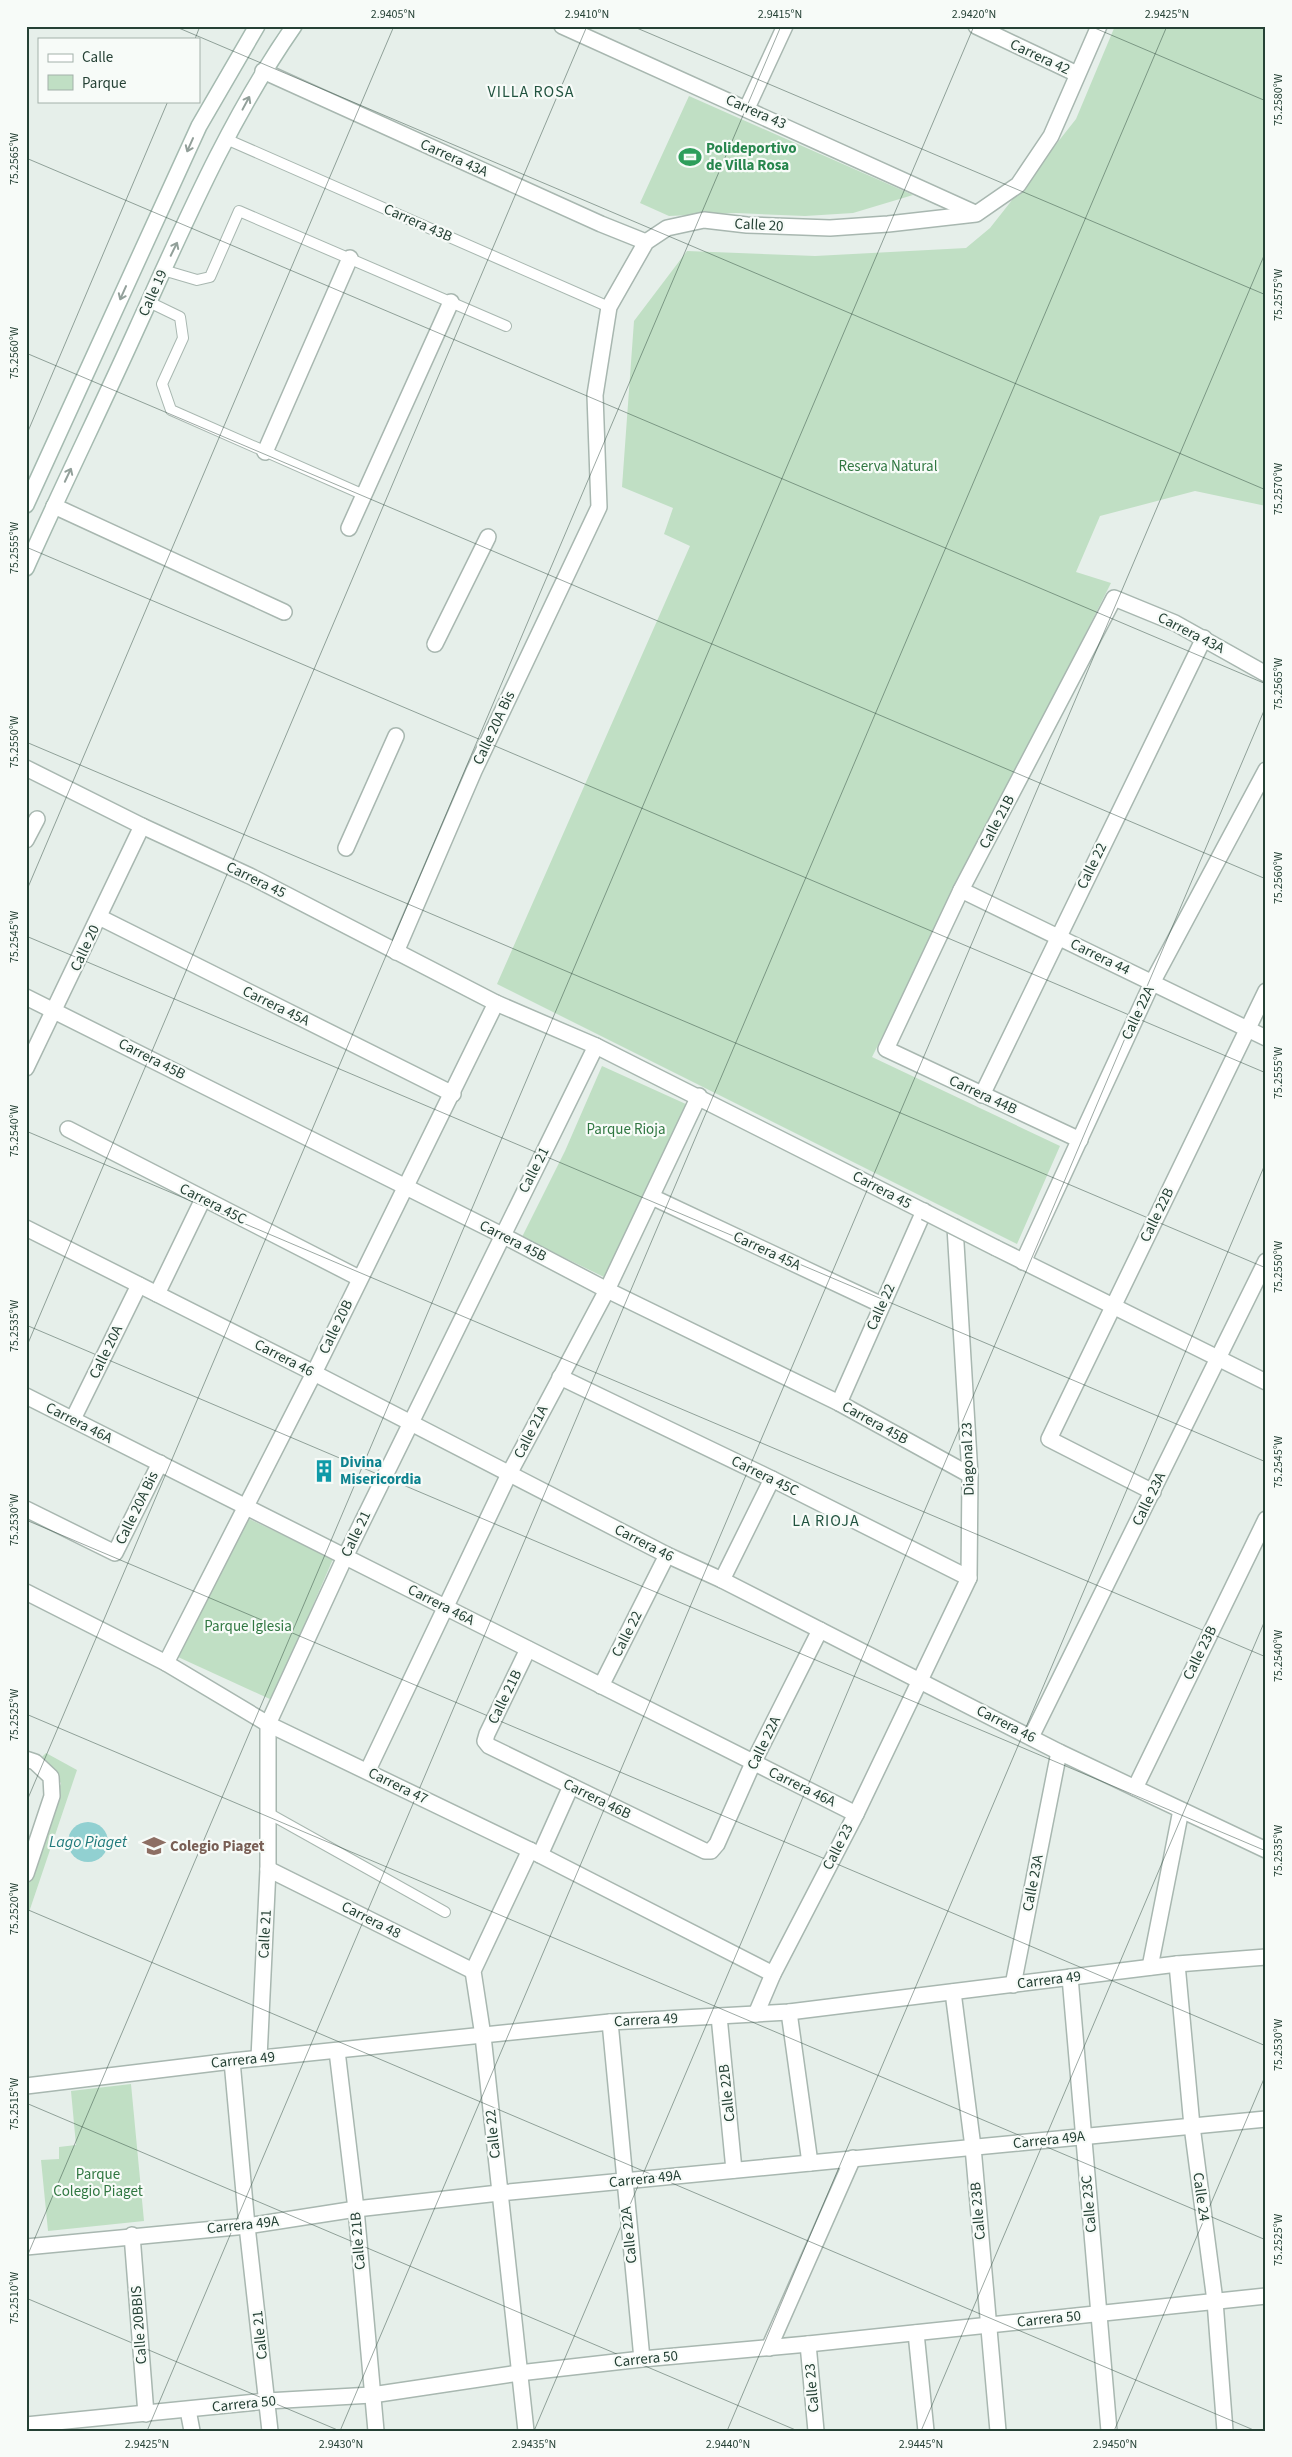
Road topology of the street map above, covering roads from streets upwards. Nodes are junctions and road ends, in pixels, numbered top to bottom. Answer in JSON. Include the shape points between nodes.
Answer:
{"nodes":[{"id":1,"x":257,"y":26,"type":"edge"},
{"id":2,"x":294,"y":26,"type":"edge"},
{"id":3,"x":562,"y":26,"type":"edge"},
{"id":4,"x":786,"y":26,"type":"edge"},
{"id":5,"x":976,"y":26,"type":"edge"},
{"id":6,"x":1099,"y":26,"type":"edge"},
{"id":7,"x":263,"y":71,"type":"junction"},
{"id":8,"x":1077,"y":74,"type":"junction"},
{"id":9,"x":747,"y":108,"type":"junction"},
{"id":10,"x":976,"y":214,"type":"junction"},
{"id":11,"x":646,"y":242,"type":"junction"},
{"id":12,"x":350,"y":258,"type":"road end"},
{"id":13,"x":451,"y":302,"type":"road end"},
{"id":14,"x":265,"y":452,"type":"road end"},
{"id":15,"x":26,"y":505,"type":"edge"},
{"id":16,"x":54,"y":506,"type":"junction"},
{"id":17,"x":599,"y":507,"type":"joint"},
{"id":18,"x":349,"y":528,"type":"dead end"},
{"id":19,"x":488,"y":537,"type":"dead end"},
{"id":20,"x":26,"y":568,"type":"edge"},
{"id":21,"x":1114,"y":598,"type":"joint"},
{"id":22,"x":284,"y":612,"type":"dead end"},
{"id":23,"x":1204,"y":638,"type":"junction"},
{"id":24,"x":435,"y":644,"type":"dead end"},
{"id":25,"x":1266,"y":673,"type":"edge"},
{"id":26,"x":396,"y":736,"type":"dead end"},
{"id":27,"x":26,"y":768,"type":"edge"},
{"id":28,"x":1266,"y":770,"type":"edge"},
{"id":29,"x":37,"y":819,"type":"dead end"},
{"id":30,"x":142,"y":826,"type":"junction"},
{"id":31,"x":26,"y":840,"type":"edge"},
{"id":32,"x":346,"y":848,"type":"dead end"},
{"id":33,"x":961,"y":890,"type":"junction"},
{"id":34,"x":99,"y":918,"type":"junction"},
{"id":35,"x":1058,"y":937,"type":"junction"},
{"id":36,"x":396,"y":952,"type":"junction"},
{"id":37,"x":1152,"y":983,"type":"junction"},
{"id":38,"x":1266,"y":991,"type":"edge"},
{"id":39,"x":26,"y":997,"type":"edge"},
{"id":40,"x":490,"y":1000,"type":"junction"},
{"id":41,"x":55,"y":1010,"type":"junction"},
{"id":42,"x":1246,"y":1029,"type":"junction"},
{"id":43,"x":1266,"y":1038,"type":"edge"},
{"id":44,"x":596,"y":1046,"type":"junction"},
{"id":45,"x":886,"y":1049,"type":"joint"},
{"id":46,"x":26,"y":1068,"type":"edge"},
{"id":47,"x":453,"y":1094,"type":"junction"},
{"id":48,"x":982,"y":1095,"type":"junction"},
{"id":49,"x":698,"y":1096,"type":"junction"},
{"id":50,"x":68,"y":1129,"type":"dead end"},
{"id":51,"x":1080,"y":1140,"type":"junction"},
{"id":52,"x":406,"y":1187,"type":"junction"},
{"id":53,"x":652,"y":1197,"type":"junction"},
{"id":54,"x":204,"y":1199,"type":"junction"},
{"id":55,"x":924,"y":1212,"type":"junction"},
{"id":56,"x":26,"y":1228,"type":"edge"},
{"id":57,"x":955,"y":1228,"type":"dead end"},
{"id":58,"x":502,"y":1235,"type":"junction"},
{"id":59,"x":1266,"y":1260,"type":"edge"},
{"id":60,"x":1023,"y":1262,"type":"junction"},
{"id":61,"x":359,"y":1278,"type":"junction"},
{"id":62,"x":139,"y":1285,"type":"junction"},
{"id":63,"x":607,"y":1290,"type":"junction"},
{"id":64,"x":157,"y":1294,"type":"junction"},
{"id":65,"x":882,"y":1305,"type":"junction"},
{"id":66,"x":1112,"y":1307,"type":"junction"},
{"id":67,"x":1219,"y":1359,"type":"junction"},
{"id":68,"x":314,"y":1373,"type":"junction"},
{"id":69,"x":560,"y":1377,"type":"junction"},
{"id":70,"x":1266,"y":1382,"type":"edge"},
{"id":71,"x":26,"y":1396,"type":"edge"},
{"id":72,"x":839,"y":1403,"type":"junction"},
{"id":73,"x":73,"y":1420,"type":"junction"},
{"id":74,"x":411,"y":1424,"type":"junction"},
{"id":75,"x":160,"y":1463,"type":"junction"},
{"id":76,"x":509,"y":1474,"type":"junction"},
{"id":77,"x":970,"y":1475,"type":"junction"},
{"id":78,"x":772,"y":1479,"type":"junction"},
{"id":79,"x":1153,"y":1492,"type":"junction"},
{"id":80,"x":246,"y":1508,"type":"junction"},
{"id":81,"x":26,"y":1509,"type":"edge"},
{"id":82,"x":1266,"y":1519,"type":"edge"},
{"id":83,"x":667,"y":1555,"type":"junction"},
{"id":84,"x":345,"y":1557,"type":"junction"},
{"id":85,"x":969,"y":1578,"type":"junction"},
{"id":86,"x":722,"y":1580,"type":"junction"},
{"id":87,"x":26,"y":1592,"type":"edge"},
{"id":88,"x":445,"y":1607,"type":"junction"},
{"id":89,"x":820,"y":1630,"type":"junction"},
{"id":90,"x":528,"y":1649,"type":"junction"},
{"id":91,"x":166,"y":1663,"type":"junction"},
{"id":92,"x":921,"y":1681,"type":"junction"},
{"id":93,"x":601,"y":1686,"type":"junction"},
{"id":94,"x":268,"y":1724,"type":"junction"},
{"id":95,"x":1031,"y":1737,"type":"junction"},
{"id":96,"x":489,"y":1746,"type":"joint"},
{"id":97,"x":1059,"y":1752,"type":"junction"},
{"id":98,"x":26,"y":1759,"type":"edge"},
{"id":99,"x":753,"y":1763,"type":"junction"},
{"id":100,"x":368,"y":1770,"type":"junction"},
{"id":101,"x":571,"y":1786,"type":"junction"},
{"id":102,"x":1135,"y":1788,"type":"junction"},
{"id":103,"x":1181,"y":1810,"type":"junction"},
{"id":104,"x":856,"y":1814,"type":"junction"},
{"id":105,"x":1265,"y":1847,"type":"edge"},
{"id":106,"x":705,"y":1851,"type":"joint"},
{"id":107,"x":535,"y":1852,"type":"junction"},
{"id":108,"x":268,"y":1869,"type":"junction"},
{"id":109,"x":26,"y":1874,"type":"edge"},
{"id":110,"x":1266,"y":1957,"type":"edge"},
{"id":111,"x":1177,"y":1964,"type":"junction"},
{"id":112,"x":1150,"y":1967,"type":"junction"},
{"id":113,"x":473,"y":1971,"type":"junction"},
{"id":114,"x":773,"y":1974,"type":"junction"},
{"id":115,"x":1070,"y":1978,"type":"junction"},
{"id":116,"x":1013,"y":1985,"type":"junction"},
{"id":117,"x":953,"y":1992,"type":"junction"},
{"id":118,"x":789,"y":2012,"type":"junction"},
{"id":119,"x":756,"y":2014,"type":"junction"},
{"id":120,"x":719,"y":2016,"type":"junction"},
{"id":121,"x":610,"y":2022,"type":"junction"},
{"id":122,"x":483,"y":2036,"type":"junction"},
{"id":123,"x":337,"y":2052,"type":"junction"},
{"id":124,"x":260,"y":2058,"type":"junction"},
{"id":125,"x":232,"y":2061,"type":"junction"},
{"id":126,"x":26,"y":2086,"type":"edge"},
{"id":127,"x":1266,"y":2119,"type":"edge"},
{"id":128,"x":1192,"y":2126,"type":"junction"},
{"id":129,"x":1083,"y":2136,"type":"junction"},
{"id":130,"x":973,"y":2147,"type":"junction"},
{"id":131,"x":853,"y":2158,"type":"junction"},
{"id":132,"x":810,"y":2163,"type":"junction"},
{"id":133,"x":734,"y":2170,"type":"junction"},
{"id":134,"x":624,"y":2181,"type":"junction"},
{"id":135,"x":499,"y":2193,"type":"junction"},
{"id":136,"x":356,"y":2209,"type":"junction"},
{"id":137,"x":247,"y":2226,"type":"junction"},
{"id":138,"x":132,"y":2235,"type":"junction"},
{"id":139,"x":26,"y":2247,"type":"edge"},
{"id":140,"x":1266,"y":2296,"type":"edge"},
{"id":141,"x":1215,"y":2301,"type":"junction"},
{"id":142,"x":1099,"y":2313,"type":"junction"},
{"id":143,"x":988,"y":2325,"type":"junction"},
{"id":144,"x":916,"y":2333,"type":"junction"},
{"id":145,"x":808,"y":2344,"type":"junction"},
{"id":146,"x":769,"y":2348,"type":"junction"},
{"id":147,"x":642,"y":2359,"type":"junction"},
{"id":148,"x":519,"y":2373,"type":"junction"},
{"id":149,"x":372,"y":2395,"type":"junction"},
{"id":150,"x":267,"y":2401,"type":"junction"},
{"id":151,"x":188,"y":2410,"type":"junction"},
{"id":152,"x":146,"y":2414,"type":"junction"},
{"id":153,"x":30,"y":2427,"type":"edge"},
{"id":154,"x":192,"y":2431,"type":"edge"},
{"id":155,"x":270,"y":2431,"type":"edge"},
{"id":156,"x":376,"y":2431,"type":"edge"},
{"id":157,"x":526,"y":2431,"type":"edge"},
{"id":158,"x":816,"y":2431,"type":"edge"},
{"id":159,"x":926,"y":2431,"type":"edge"},
{"id":160,"x":998,"y":2431,"type":"edge"},
{"id":161,"x":1109,"y":2431,"type":"edge"},
{"id":162,"x":1225,"y":2431,"type":"edge"}],
"edges":[{"from":1,"to":15,"type":"street","name":"Calle 19","one_way":true,"via":[[199,126]]},
{"from":2,"to":7,"type":"street","name":"Calle 19"},
{"from":3,"to":9,"type":"street","name":"Carrera 43"},
{"from":4,"to":9,"type":"street"},
{"from":5,"to":8,"type":"street","name":"Carrera 42"},
{"from":6,"to":8,"type":"street"},
{"from":7,"to":11,"type":"street","name":"Carrera 43A"},
{"from":16,"to":7,"type":"street","name":"Calle 19","one_way":true,"via":[[163,270],[226,139]]},
{"from":8,"to":10,"type":"street","name":"Calle 20","via":[[1051,136],[1018,186]]},
{"from":9,"to":10,"type":"street","name":"Carrera 43"},
{"from":10,"to":11,"type":"street","name":"Calle 20","via":[[830,228],[704,220],[667,228]]},
{"from":11,"to":17,"type":"street","name":"Calle 20","via":[[609,307],[595,394]]},
{"from":12,"to":14,"type":"street"},
{"from":13,"to":18,"type":"street"},
{"from":16,"to":20,"type":"street","name":"Calle 19"},
{"from":16,"to":22,"type":"street"},
{"from":17,"to":36,"type":"street","name":"Calle 20A Bis","via":[[474,771]]},
{"from":19,"to":24,"type":"street"},
{"from":21,"to":23,"type":"street","name":"Carrera 43A"},
{"from":21,"to":33,"type":"street","name":"Calle 21B"},
{"from":23,"to":25,"type":"street","name":"Carrera 43A"},
{"from":23,"to":35,"type":"street","name":"Calle 22"},
{"from":26,"to":32,"type":"street"},
{"from":27,"to":30,"type":"street","name":"Carrera 45"},
{"from":28,"to":37,"type":"street","name":"Calle 22A"},
{"from":29,"to":31,"type":"street"},
{"from":30,"to":34,"type":"street","name":"Calle 20"},
{"from":30,"to":36,"type":"street","name":"Carrera 45","via":[[250,876]]},
{"from":33,"to":35,"type":"street","name":"Carrera 44"},
{"from":33,"to":45,"type":"street","name":"Calle 21B"},
{"from":34,"to":41,"type":"street","name":"Calle 20"},
{"from":34,"to":47,"type":"street","name":"Carrera 45A"},
{"from":35,"to":37,"type":"street","name":"Carrera 44"},
{"from":35,"to":48,"type":"street","name":"Calle 22"},
{"from":36,"to":40,"type":"street","name":"Carrera 45"},
{"from":37,"to":42,"type":"street","name":"Carrera 44"},
{"from":37,"to":51,"type":"street","name":"Calle 22A"},
{"from":38,"to":42,"type":"street","name":"Calle 22B"},
{"from":39,"to":41,"type":"street","name":"Carrera 45B"},
{"from":40,"to":44,"type":"street","name":"Carrera 45"},
{"from":40,"to":47,"type":"street","name":"Calle 20B"},
{"from":41,"to":46,"type":"street","name":"Calle 20"},
{"from":41,"to":52,"type":"street","name":"Carrera 45B"},
{"from":42,"to":43,"type":"street","name":"Carrera 44"},
{"from":42,"to":66,"type":"street","name":"Calle 22B"},
{"from":44,"to":49,"type":"street","name":"Carrera 45"},
{"from":44,"to":58,"type":"street","name":"Calle 21"},
{"from":45,"to":48,"type":"street","name":"Carrera 44B"},
{"from":47,"to":52,"type":"street","name":"Calle 20B"},
{"from":48,"to":51,"type":"street","name":"Carrera 44B"},
{"from":49,"to":53,"type":"street","name":"Calle 21A"},
{"from":49,"to":55,"type":"street","name":"Carrera 45"},
{"from":50,"to":54,"type":"street","name":"Carrera 45C"},
{"from":51,"to":60,"type":"street","name":"Calle 22A"},
{"from":52,"to":58,"type":"street","name":"Carrera 45B"},
{"from":52,"to":61,"type":"street","name":"Calle 20B"},
{"from":53,"to":63,"type":"street","name":"Calle 21A"},
{"from":53,"to":65,"type":"street","name":"Carrera 45A"},
{"from":54,"to":61,"type":"street","name":"Carrera 45C"},
{"from":54,"to":64,"type":"street"},
{"from":55,"to":60,"type":"street","name":"Carrera 45","bridge":true},
{"from":55,"to":65,"type":"street","name":"Calle 22"},
{"from":56,"to":62,"type":"street","name":"Carrera 46"},
{"from":57,"to":77,"type":"street","name":"Diagonal 23"},
{"from":58,"to":63,"type":"street","name":"Carrera 45B"},
{"from":58,"to":74,"type":"street","name":"Calle 21"},
{"from":59,"to":67,"type":"street","name":"Calle 23A"},
{"from":60,"to":66,"type":"street","name":"Carrera 45"},
{"from":61,"to":68,"type":"street","name":"Calle 20B"},
{"from":62,"to":64,"type":"street","name":"Carrera 46"},
{"from":62,"to":73,"type":"street","name":"Calle 20A"},
{"from":63,"to":69,"type":"street","name":"Calle 21A"},
{"from":63,"to":72,"type":"street","name":"Carrera 45B"},
{"from":64,"to":68,"type":"street","name":"Carrera 46"},
{"from":65,"to":72,"type":"street","name":"Calle 22"},
{"from":66,"to":67,"type":"street","name":"Carrera 45"},
{"from":66,"to":79,"type":"street","name":"Calle 22B","via":[[1048,1439]]},
{"from":67,"to":70,"type":"street","name":"Carrera 45"},
{"from":67,"to":79,"type":"street","name":"Calle 23A"},
{"from":68,"to":74,"type":"street","name":"Carrera 46"},
{"from":68,"to":80,"type":"street","name":"Calle 20B"},
{"from":69,"to":76,"type":"street","name":"Calle 21A"},
{"from":69,"to":78,"type":"street","name":"Carrera 45C"},
{"from":71,"to":73,"type":"street","name":"Carrera 46A"},
{"from":72,"to":77,"type":"street","name":"Carrera 45B"},
{"from":73,"to":75,"type":"street","name":"Carrera 46A"},
{"from":74,"to":76,"type":"street","name":"Carrera 46"},
{"from":74,"to":84,"type":"street","name":"Calle 21"},
{"from":75,"to":80,"type":"street","name":"Carrera 46A"},
{"from":75,"to":81,"type":"street","name":"Calle 20A Bis","via":[[115,1554]]},
{"from":76,"to":83,"type":"street","name":"Carrera 46"},
{"from":76,"to":88,"type":"street","name":"Calle 21A"},
{"from":77,"to":85,"type":"street","name":"Diagonal 23"},
{"from":78,"to":85,"type":"street","name":"Carrera 45C"},
{"from":78,"to":86,"type":"street"},
{"from":79,"to":95,"type":"street","name":"Calle 23A"},
{"from":80,"to":84,"type":"street","name":"Carrera 46A"},
{"from":80,"to":91,"type":"street","name":"Calle 20B"},
{"from":82,"to":102,"type":"street","name":"Calle 23B"},
{"from":83,"to":86,"type":"street","name":"Carrera 46"},
{"from":83,"to":93,"type":"street","name":"Calle 22"},
{"from":84,"to":88,"type":"street","name":"Carrera 46A"},
{"from":84,"to":94,"type":"street","name":"Calle 21"},
{"from":85,"to":92,"type":"street","name":"Diagonal 23"},
{"from":86,"to":89,"type":"street","name":"Carrera 46"},
{"from":87,"to":91,"type":"street","name":"Carrera 47"},
{"from":88,"to":90,"type":"street","name":"Carrera 46A"},
{"from":88,"to":100,"type":"street","name":"Calle 21A"},
{"from":89,"to":92,"type":"street","name":"Carrera 46"},
{"from":89,"to":99,"type":"street","name":"Calle 22A"},
{"from":90,"to":93,"type":"street","name":"Carrera 46A"},
{"from":90,"to":96,"type":"street","name":"Calle 21B","via":[[487,1734],[485,1741]]},
{"from":91,"to":94,"type":"street","name":"Carrera 47"},
{"from":92,"to":95,"type":"street","name":"Carrera 46"},
{"from":92,"to":104,"type":"street","name":"Calle 23"},
{"from":93,"to":99,"type":"street","name":"Carrera 46A"},
{"from":94,"to":100,"type":"street","name":"Carrera 47"},
{"from":94,"to":108,"type":"street","name":"Calle 21"},
{"from":95,"to":97,"type":"street","name":"Carrera 46"},
{"from":96,"to":101,"type":"street","name":"Carrera 46B"},
{"from":97,"to":102,"type":"street","name":"Carrera 46"},
{"from":97,"to":116,"type":"street","name":"Calle 23A"},
{"from":98,"to":109,"type":"street","via":[[35,1762],[51,1777],[52,1796]]},
{"from":99,"to":104,"type":"street","name":"Carrera 46A"},
{"from":99,"to":106,"type":"street","name":"Calle 22A","via":[[716,1844],[711,1851]]},
{"from":100,"to":107,"type":"street","name":"Carrera 47"},
{"from":101,"to":106,"type":"street","name":"Carrera 46B"},
{"from":101,"to":107,"type":"street"},
{"from":102,"to":103,"type":"street","name":"Carrera 46"},
{"from":103,"to":105,"type":"street","name":"Carrera 46"},
{"from":103,"to":112,"type":"street"},
{"from":104,"to":114,"type":"street","name":"Calle 23"},
{"from":107,"to":113,"type":"street"},
{"from":107,"to":114,"type":"street","name":"Carrera 47"},
{"from":108,"to":113,"type":"street","name":"Carrera 48"},
{"from":108,"to":124,"type":"street","name":"Calle 21"},
{"from":110,"to":111,"type":"street","name":"Carrera 49"},
{"from":111,"to":112,"type":"street","name":"Carrera 49"},
{"from":111,"to":128,"type":"street","name":"Calle 24"},
{"from":112,"to":115,"type":"street","name":"Carrera 49"},
{"from":113,"to":122,"type":"street","name":"Calle 22"},
{"from":114,"to":119,"type":"street","name":"Calle 23"},
{"from":115,"to":116,"type":"street","name":"Carrera 49"},
{"from":115,"to":129,"type":"street","name":"Calle 23C"},
{"from":116,"to":117,"type":"street","name":"Carrera 49"},
{"from":117,"to":118,"type":"street","name":"Carrera 49"},
{"from":117,"to":130,"type":"street","name":"Calle 23B"},
{"from":118,"to":119,"type":"street","name":"Carrera 49"},
{"from":118,"to":132,"type":"street"},
{"from":119,"to":120,"type":"street","name":"Carrera 49"},
{"from":120,"to":121,"type":"street","name":"Carrera 49"},
{"from":120,"to":133,"type":"street","name":"Calle 22B"},
{"from":121,"to":122,"type":"street","name":"Carrera 49"},
{"from":121,"to":134,"type":"street","name":"Calle 22A"},
{"from":122,"to":123,"type":"street","name":"Carrera 49"},
{"from":122,"to":135,"type":"street","name":"Calle 22"},
{"from":123,"to":124,"type":"street","name":"Carrera 49"},
{"from":123,"to":136,"type":"street","name":"Calle 21B"},
{"from":124,"to":125,"type":"street","name":"Carrera 49"},
{"from":125,"to":126,"type":"street","name":"Carrera 49"},
{"from":125,"to":137,"type":"street","name":"Calle 21"},
{"from":127,"to":128,"type":"street","name":"Carrera 49A"},
{"from":128,"to":129,"type":"street","name":"Carrera 49A"},
{"from":128,"to":141,"type":"street","name":"Calle 24"},
{"from":129,"to":130,"type":"street","name":"Carrera 49A"},
{"from":129,"to":142,"type":"street","name":"Calle 23C"},
{"from":130,"to":131,"type":"street","name":"Carrera 49A"},
{"from":130,"to":143,"type":"street","name":"Calle 23B"},
{"from":131,"to":132,"type":"street","name":"Carrera 49A"},
{"from":131,"to":146,"type":"street"},
{"from":132,"to":133,"type":"street","name":"Carrera 49A"},
{"from":133,"to":134,"type":"street","name":"Carrera 49A"},
{"from":134,"to":135,"type":"street","name":"Carrera 49A"},
{"from":134,"to":147,"type":"street","name":"Calle 22A"},
{"from":135,"to":136,"type":"street","name":"Carrera 49A"},
{"from":135,"to":148,"type":"street","name":"Calle 22"},
{"from":136,"to":137,"type":"street","name":"Carrera 49A"},
{"from":136,"to":149,"type":"street","name":"Calle 21B"},
{"from":137,"to":138,"type":"street","name":"Carrera 49A"},
{"from":137,"to":150,"type":"street","name":"Calle 21"},
{"from":138,"to":139,"type":"street","name":"Carrera 49A"},
{"from":138,"to":152,"type":"street","name":"Calle 20BBIS"},
{"from":140,"to":141,"type":"street","name":"Carrera 50"},
{"from":141,"to":142,"type":"street","name":"Carrera 50"},
{"from":141,"to":162,"type":"street","name":"Calle 24"},
{"from":142,"to":143,"type":"street","name":"Carrera 50"},
{"from":142,"to":161,"type":"street","name":"Calle 23C"},
{"from":143,"to":144,"type":"street","name":"Carrera 50"},
{"from":143,"to":160,"type":"street","name":"Calle 23B"},
{"from":144,"to":145,"type":"street","name":"Carrera 50"},
{"from":144,"to":159,"type":"street"},
{"from":145,"to":146,"type":"street","name":"Carrera 50"},
{"from":145,"to":158,"type":"street","name":"Calle 23"},
{"from":146,"to":147,"type":"street","name":"Carrera 50"},
{"from":147,"to":148,"type":"street","name":"Carrera 50"},
{"from":148,"to":149,"type":"street","name":"Carrera 50"},
{"from":148,"to":157,"type":"street","name":"Calle 22"},
{"from":149,"to":150,"type":"street","name":"Carrera 50"},
{"from":149,"to":156,"type":"street","name":"Calle 21B"},
{"from":150,"to":151,"type":"street","name":"Carrera 50"},
{"from":150,"to":155,"type":"street","name":"Calle 21"},
{"from":151,"to":152,"type":"street","name":"Carrera 50"},
{"from":151,"to":154,"type":"street"},
{"from":152,"to":153,"type":"street","name":"Carrera 50"}]}
